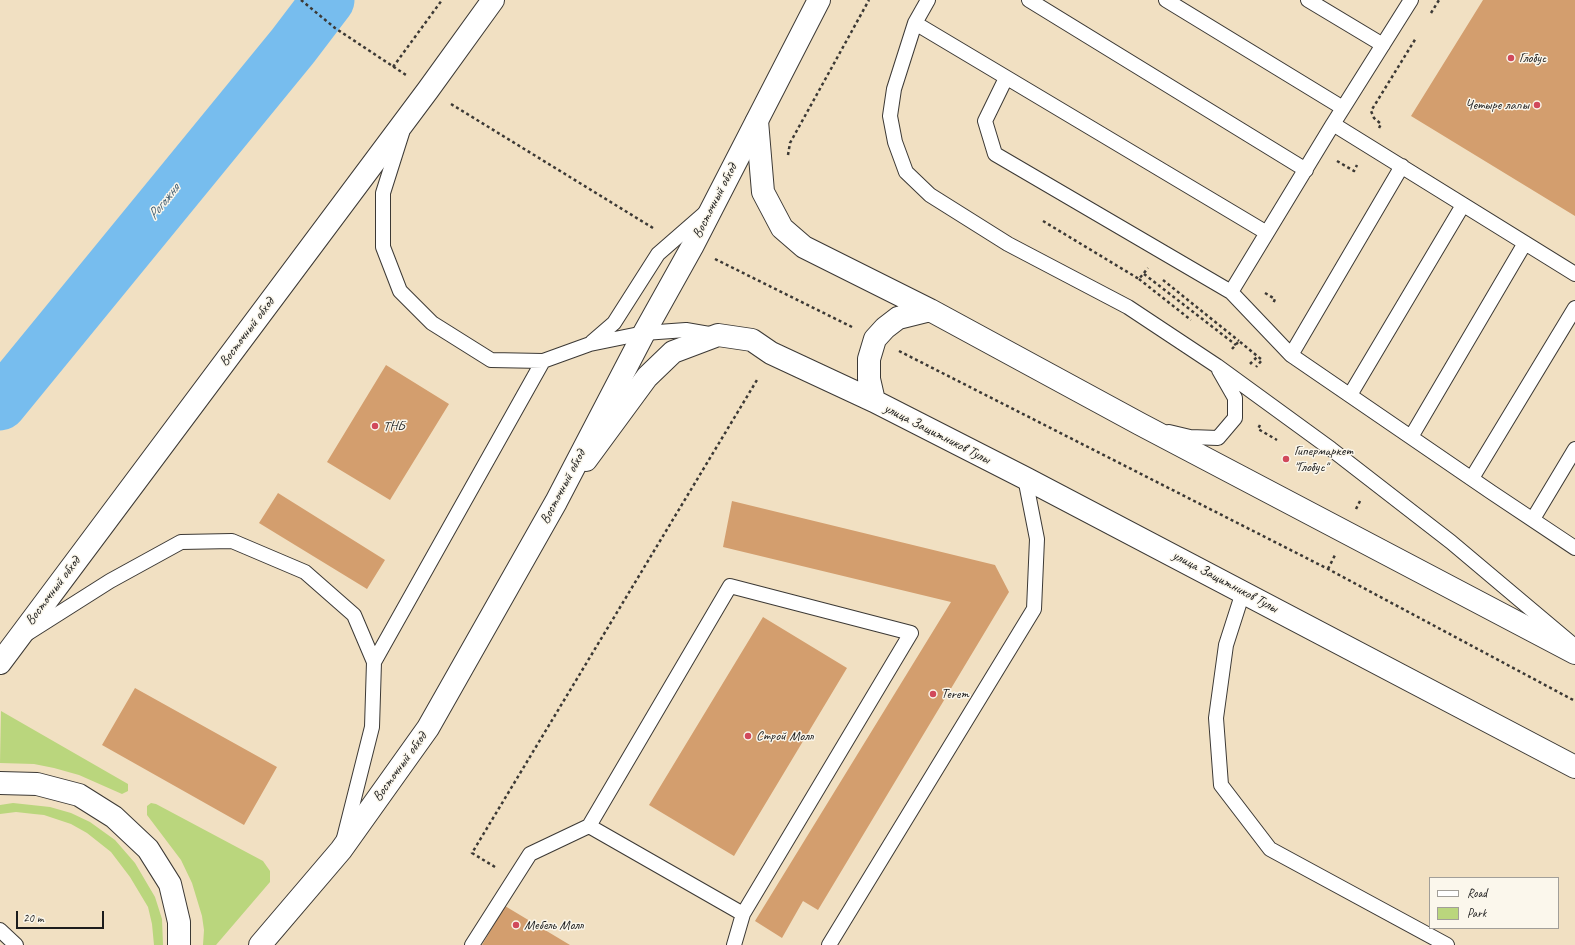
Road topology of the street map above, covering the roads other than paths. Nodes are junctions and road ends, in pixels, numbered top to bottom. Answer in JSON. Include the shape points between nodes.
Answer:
{"nodes":[{"id":1,"x":493,"y":0,"type":"edge"},
{"id":2,"x":819,"y":0,"type":"edge"},
{"id":3,"x":928,"y":0,"type":"edge"},
{"id":4,"x":1029,"y":0,"type":"edge"},
{"id":5,"x":1166,"y":0,"type":"edge"},
{"id":6,"x":1308,"y":0,"type":"edge"},
{"id":7,"x":1411,"y":0,"type":"edge"},
{"id":8,"x":915,"y":23,"type":"junction"},
{"id":9,"x":1383,"y":45,"type":"junction"},
{"id":10,"x":1006,"y":78,"type":"junction"},
{"id":11,"x":1343,"y":108,"type":"junction"},
{"id":12,"x":406,"y":120,"type":"junction"},
{"id":13,"x":758,"y":121,"type":"junction"},
{"id":14,"x":1334,"y":124,"type":"junction"},
{"id":15,"x":1402,"y":166,"type":"junction"},
{"id":16,"x":1306,"y":170,"type":"junction"},
{"id":17,"x":1463,"y":205,"type":"junction"},
{"id":18,"x":1267,"y":233,"type":"junction"},
{"id":19,"x":684,"y":243,"type":"junction"},
{"id":20,"x":1525,"y":243,"type":"junction"},
{"id":21,"x":1575,"y":274,"type":"edge"},
{"id":22,"x":1231,"y":292,"type":"junction"},
{"id":23,"x":1575,"y":308,"type":"edge"},
{"id":24,"x":930,"y":310,"type":"junction"},
{"id":25,"x":644,"y":333,"type":"junction"},
{"id":26,"x":718,"y":335,"type":"junction"},
{"id":27,"x":590,"y":344,"type":"junction"},
{"id":28,"x":1291,"y":355,"type":"junction"},
{"id":29,"x":543,"y":362,"type":"junction"},
{"id":30,"x":1217,"y":366,"type":"junction"},
{"id":31,"x":1350,"y":395,"type":"junction"},
{"id":32,"x":874,"y":401,"type":"junction"},
{"id":33,"x":1140,"y":424,"type":"junction"},
{"id":34,"x":1411,"y":437,"type":"junction"},
{"id":35,"x":1575,"y":449,"type":"edge"},
{"id":36,"x":1025,"y":478,"type":"junction"},
{"id":37,"x":1472,"y":478,"type":"junction"},
{"id":38,"x":556,"y":502,"type":"junction"},
{"id":39,"x":1533,"y":519,"type":"junction"},
{"id":40,"x":1575,"y":548,"type":"edge"},
{"id":41,"x":1243,"y":592,"type":"junction"},
{"id":42,"x":17,"y":640,"type":"junction"},
{"id":43,"x":1575,"y":646,"type":"edge"},
{"id":44,"x":1575,"y":653,"type":"edge"},
{"id":45,"x":374,"y":662,"type":"junction"},
{"id":46,"x":0,"y":663,"type":"edge"},
{"id":47,"x":1575,"y":767,"type":"edge"},
{"id":48,"x":0,"y":783,"type":"edge"},
{"id":49,"x":589,"y":826,"type":"junction"},
{"id":50,"x":342,"y":850,"type":"junction"},
{"id":51,"x":743,"y":914,"type":"junction"},
{"id":52,"x":0,"y":930,"type":"edge"},
{"id":53,"x":16,"y":945,"type":"edge"},
{"id":54,"x":179,"y":945,"type":"edge"},
{"id":55,"x":260,"y":945,"type":"edge"},
{"id":56,"x":472,"y":945,"type":"edge"},
{"id":57,"x":734,"y":945,"type":"edge"},
{"id":58,"x":829,"y":945,"type":"edge"},
{"id":59,"x":1447,"y":945,"type":"edge"}],
"edges":[{"from":1,"to":12,"type":"street","name":"Восточный обход"},
{"from":2,"to":13,"type":"street","name":"Восточный обход"},
{"from":3,"to":8,"type":"lane"},
{"from":4,"to":16,"type":"lane"},
{"from":5,"to":11,"type":"lane"},
{"from":6,"to":9,"type":"lane"},
{"from":7,"to":9,"type":"lane"},
{"from":8,"to":10,"type":"lane"},
{"from":8,"to":30,"type":"lane","via":[[894,89],[890,116],[894,142],[906,172],[930,195],[1008,244],[1128,307]]},
{"from":9,"to":11,"type":"lane"},
{"from":10,"to":18,"type":"lane"},
{"from":10,"to":22,"type":"lane","via":[[985,121],[995,154]]},
{"from":11,"to":14,"type":"lane"},
{"from":12,"to":29,"type":"lane","via":[[383,193],[383,247],[400,291],[432,323],[491,360]]},
{"from":12,"to":42,"type":"street","name":"Восточный обход"},
{"from":13,"to":19,"type":"street","name":"Восточный обход","via":[[712,207]]},
{"from":13,"to":24,"type":"street","via":[[764,192],[782,228],[804,247]]},
{"from":14,"to":15,"type":"lane"},
{"from":14,"to":16,"type":"lane"},
{"from":15,"to":17,"type":"lane"},
{"from":15,"to":28,"type":"lane"},
{"from":16,"to":18,"type":"lane"},
{"from":17,"to":20,"type":"lane"},
{"from":17,"to":31,"type":"lane"},
{"from":18,"to":22,"type":"lane"},
{"from":19,"to":25,"type":"street","name":"Восточный обход"},
{"from":19,"to":27,"type":"lane","via":[[658,254],[614,323]]},
{"from":20,"to":21,"type":"lane"},
{"from":20,"to":34,"type":"lane"},
{"from":22,"to":28,"type":"lane"},
{"from":23,"to":37,"type":"lane"},
{"from":24,"to":32,"type":"street","name":"улица Защитников Тулы","via":[[898,318],[875,338],[869,359],[869,379]]},
{"from":24,"to":33,"type":"street"},
{"from":25,"to":26,"type":"lane","via":[[686,330]]},
{"from":25,"to":27,"type":"lane"},
{"from":25,"to":38,"type":"street","name":"Восточный обход"},
{"from":26,"to":32,"type":"street","name":"улица Защитников Тулы","via":[[752,340],[771,353]]},
{"from":26,"to":38,"type":"street","name":"улица Защитников Тулы","via":[[674,352],[647,377]]},
{"from":27,"to":29,"type":"lane"},
{"from":28,"to":31,"type":"lane"},
{"from":29,"to":45,"type":"lane"},
{"from":30,"to":33,"type":"lane","via":[[1234,398],[1234,418],[1218,438],[1190,437]]},
{"from":30,"to":43,"type":"lane","via":[[1451,542]]},
{"from":31,"to":34,"type":"lane"},
{"from":32,"to":36,"type":"street","name":"улица Защитников Тулы"},
{"from":33,"to":44,"type":"street"},
{"from":34,"to":37,"type":"lane"},
{"from":35,"to":39,"type":"lane"},
{"from":36,"to":41,"type":"street","name":"улица Защитников Тулы"},
{"from":36,"to":58,"type":"lane","via":[[1037,539],[1034,609]]},
{"from":37,"to":39,"type":"lane"},
{"from":38,"to":50,"type":"street","name":"Восточный обход","via":[[428,728]]},
{"from":39,"to":40,"type":"lane"},
{"from":41,"to":47,"type":"street","name":"улица Защитников Тулы"},
{"from":41,"to":59,"type":"lane","via":[[1226,645],[1216,718],[1221,785],[1270,849]]},
{"from":42,"to":45,"type":"lane","via":[[110,581],[181,542],[232,541],[305,572],[354,615]]},
{"from":42,"to":46,"type":"street","name":"Восточный обход"},
{"from":45,"to":50,"type":"lane","via":[[372,727]]},
{"from":48,"to":54,"type":"street","via":[[37,784],[79,795],[114,817],[148,849],[170,884],[179,922]]},
{"from":49,"to":51,"type":"lane"},
{"from":49,"to":51,"type":"lane","via":[[730,586],[911,633]]},
{"from":49,"to":56,"type":"lane","via":[[530,854]]},
{"from":50,"to":55,"type":"street","name":"Восточный обход"},
{"from":51,"to":57,"type":"lane"},
{"from":52,"to":53,"type":"lane"}]}
